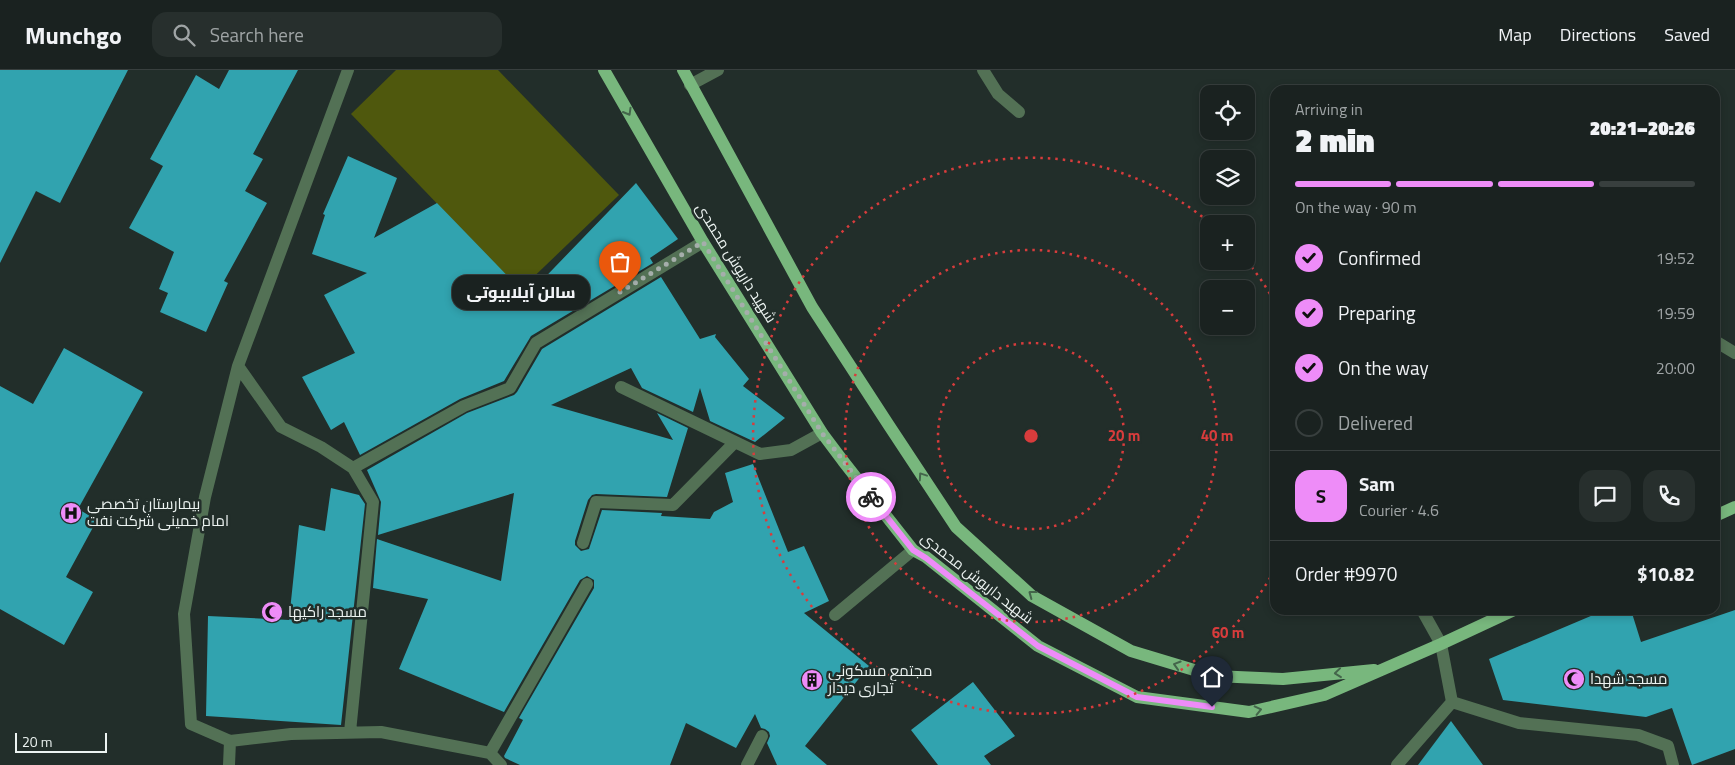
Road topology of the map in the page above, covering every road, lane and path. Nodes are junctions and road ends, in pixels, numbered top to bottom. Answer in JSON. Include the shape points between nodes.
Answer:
{"nodes":[{"id":1,"x":348,"y":70,"type":"edge"},
{"id":2,"x":604,"y":70,"type":"edge"},
{"id":3,"x":683,"y":70,"type":"edge"},
{"id":4,"x":718,"y":70,"type":"edge"},
{"id":5,"x":983,"y":70,"type":"edge"},
{"id":6,"x":690,"y":85,"type":"junction"},
{"id":7,"x":1019,"y":112,"type":"dead end"},
{"id":8,"x":703,"y":242,"type":"junction"},
{"id":9,"x":1720,"y":345,"type":"edge"},
{"id":10,"x":1735,"y":353,"type":"edge"},
{"id":11,"x":238,"y":366,"type":"junction"},
{"id":12,"x":621,"y":387,"type":"dead end"},
{"id":13,"x":822,"y":433,"type":"junction"},
{"id":14,"x":735,"y":442,"type":"junction"},
{"id":15,"x":353,"y":468,"type":"junction"},
{"id":16,"x":1735,"y":507,"type":"edge"},
{"id":17,"x":1720,"y":514,"type":"edge"},
{"id":18,"x":583,"y":543,"type":"dead end"},
{"id":19,"x":913,"y":550,"type":"junction"},
{"id":20,"x":587,"y":584,"type":"dead end"},
{"id":21,"x":835,"y":615,"type":"dead end"},
{"id":22,"x":1425,"y":615,"type":"edge"},
{"id":23,"x":1503,"y":615,"type":"edge"},
{"id":24,"x":1441,"y":644,"type":"junction"},
{"id":25,"x":1386,"y":668,"type":"junction"},
{"id":26,"x":1452,"y":702,"type":"junction"},
{"id":27,"x":350,"y":732,"type":"junction"},
{"id":28,"x":762,"y":736,"type":"dead end"},
{"id":29,"x":230,"y":741,"type":"junction"},
{"id":30,"x":490,"y":753,"type":"junction"},
{"id":31,"x":229,"y":765,"type":"edge"},
{"id":32,"x":501,"y":765,"type":"edge"},
{"id":33,"x":747,"y":765,"type":"edge"},
{"id":34,"x":1397,"y":765,"type":"edge"},
{"id":35,"x":1673,"y":765,"type":"edge"}],
"edges":[{"from":1,"to":11,"type":"street"},
{"from":2,"to":8,"type":"main road","name":"شهید داریوش محمدی","one_way":true},
{"from":3,"to":6,"type":"main road","name":"شهید داریوش محمدی"},
{"from":4,"to":6,"type":"street"},
{"from":5,"to":7,"type":"street","via":[[998,94]]},
{"from":25,"to":6,"type":"main road","name":"شهید داریوش محمدی","one_way":true,"via":[[1283,679],[1214,676],[1131,651],[1032,596],[956,527],[812,307]]},
{"from":8,"to":13,"type":"main road","name":"شهید داریوش محمدی"},
{"from":8,"to":15,"type":"street","via":[[536,343],[510,388],[464,406]]},
{"from":9,"to":10,"type":"street"},
{"from":11,"to":15,"type":"street","via":[[281,427]]},
{"from":11,"to":29,"type":"street","via":[[205,497],[184,614],[191,724]]},
{"from":12,"to":14,"type":"street"},
{"from":13,"to":14,"type":"street","via":[[791,450],[760,454]]},
{"from":13,"to":19,"type":"main road","name":"شهید داریوش محمدی"},
{"from":14,"to":18,"type":"street","via":[[673,505],[596,502]]},
{"from":15,"to":27,"type":"street","via":[[373,502]]},
{"from":16,"to":17,"type":"main road"},
{"from":19,"to":21,"type":"street"},
{"from":19,"to":25,"type":"main road","name":"شهید داریوش محمدی","one_way":true,"via":[[1038,646],[1137,697],[1249,712],[1324,695]]},
{"from":20,"to":30,"type":"street"},
{"from":22,"to":24,"type":"street"},
{"from":23,"to":24,"type":"main road","name":"شهید داریوش محمدی"},
{"from":24,"to":25,"type":"main road","name":"شهید داریوش محمدی"},
{"from":24,"to":26,"type":"street"},
{"from":26,"to":34,"type":"street"},
{"from":26,"to":35,"type":"street","via":[[1519,723],[1638,735],[1668,746]]},
{"from":27,"to":29,"type":"street"},
{"from":27,"to":30,"type":"street","via":[[380,732]]},
{"from":28,"to":33,"type":"street"},
{"from":29,"to":31,"type":"street"},
{"from":30,"to":32,"type":"street"}]}
